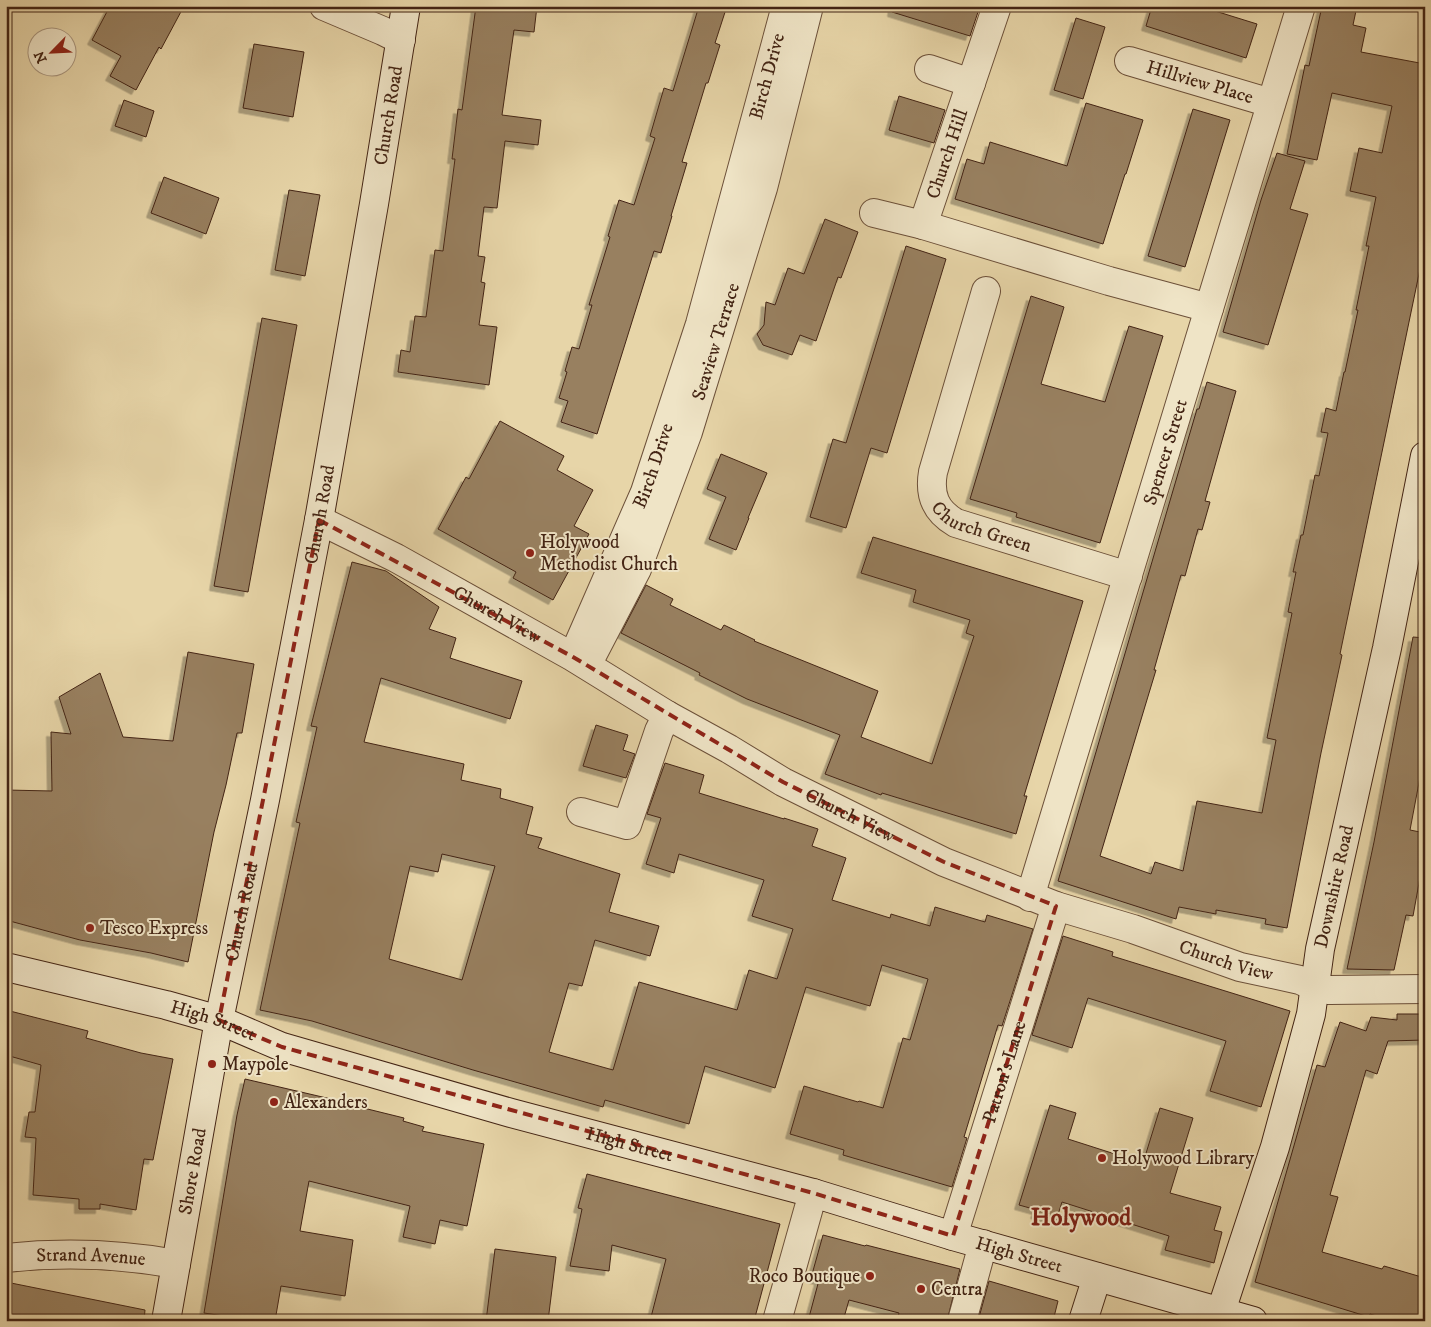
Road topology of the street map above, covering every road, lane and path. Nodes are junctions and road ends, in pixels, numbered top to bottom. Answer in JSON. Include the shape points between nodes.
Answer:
{"nodes":[{"id":1,"x":324,"y":6,"type":"edge"},
{"id":2,"x":406,"y":6,"type":"edge"},
{"id":3,"x":786,"y":6,"type":"edge"},
{"id":4,"x":809,"y":6,"type":"edge"},
{"id":5,"x":997,"y":6,"type":"edge"},
{"id":6,"x":1300,"y":6,"type":"edge"},
{"id":7,"x":401,"y":40,"type":"junction"},
{"id":8,"x":1129,"y":61,"type":"dead end"},
{"id":9,"x":929,"y":69,"type":"dead end"},
{"id":10,"x":971,"y":83,"type":"junction"},
{"id":11,"x":1271,"y":103,"type":"junction"},
{"id":12,"x":874,"y":213,"type":"dead end"},
{"id":13,"x":923,"y":226,"type":"junction"},
{"id":14,"x":986,"y":291,"type":"dead end"},
{"id":15,"x":1209,"y":308,"type":"junction"},
{"id":16,"x":1425,"y":456,"type":"edge"},
{"id":17,"x":319,"y":520,"type":"junction"},
{"id":18,"x":1128,"y":576,"type":"junction"},
{"id":19,"x":580,"y":661,"type":"junction"},
{"id":20,"x":667,"y":715,"type":"junction"},
{"id":21,"x":580,"y":812,"type":"dead end"},
{"id":22,"x":1030,"y":897,"type":"junction"},
{"id":23,"x":1056,"y":906,"type":"junction"},
{"id":24,"x":6,"y":966,"type":"edge"},
{"id":25,"x":1315,"y":987,"type":"junction"},
{"id":26,"x":1425,"y":989,"type":"edge"},
{"id":27,"x":219,"y":1020,"type":"junction"},
{"id":28,"x":813,"y":1194,"type":"junction"},
{"id":29,"x":953,"y":1236,"type":"junction"},
{"id":30,"x":983,"y":1244,"type":"junction"},
{"id":31,"x":6,"y":1258,"type":"edge"},
{"id":32,"x":176,"y":1264,"type":"junction"},
{"id":33,"x":1097,"y":1277,"type":"junction"},
{"id":34,"x":1220,"y":1311,"type":"junction"},
{"id":35,"x":166,"y":1321,"type":"edge"},
{"id":36,"x":777,"y":1321,"type":"edge"},
{"id":37,"x":962,"y":1321,"type":"edge"},
{"id":38,"x":1083,"y":1321,"type":"edge"},
{"id":39,"x":1253,"y":1321,"type":"edge"}],
"edges":[{"from":1,"to":7,"type":"street"},
{"from":2,"to":7,"type":"street","name":"Church Road"},
{"from":3,"to":19,"type":"street","name":"Birch Drive","via":[[700,324],[645,492]]},
{"from":4,"to":19,"type":"street","name":"Seaview Terrace","via":[[763,188],[688,432],[637,569]]},
{"from":5,"to":10,"type":"street","name":"Church Hill"},
{"from":6,"to":11,"type":"street","name":"Spencer Street"},
{"from":7,"to":17,"type":"street","name":"Church Road"},
{"from":8,"to":11,"type":"street","name":"Hillview Place"},
{"from":9,"to":10,"type":"street"},
{"from":10,"to":13,"type":"street","name":"Church Hill"},
{"from":11,"to":15,"type":"street","name":"Spencer Street"},
{"from":12,"to":13,"type":"street"},
{"from":13,"to":15,"type":"street"},
{"from":14,"to":18,"type":"street","name":"Church Green","via":[[933,472],[931,483],[936,505],[956,523]]},
{"from":15,"to":18,"type":"street","name":"Spencer Street"},
{"from":16,"to":25,"type":"street","name":"Downshire Road","via":[[1387,648],[1320,949]]},
{"from":17,"to":19,"type":"street","name":"Church View","via":[[396,558]]},
{"from":17,"to":27,"type":"street","name":"Church Road"},
{"from":18,"to":22,"type":"street","name":"Spencer Street"},
{"from":19,"to":20,"type":"street","name":"Church View"},
{"from":20,"to":21,"type":"street","via":[[658,731],[628,825]]},
{"from":20,"to":22,"type":"street","name":"Church View","via":[[792,787],[944,862]]},
{"from":22,"to":23,"type":"street","name":"Church View"},
{"from":23,"to":25,"type":"street","name":"Church View","via":[[1240,967],[1300,980]]},
{"from":23,"to":29,"type":"street","name":"Patron's Lane"},
{"from":24,"to":27,"type":"street","name":"High Street"},
{"from":25,"to":26,"type":"street","name":"Church View","via":[[1329,990]]},
{"from":25,"to":34,"type":"street","name":"Downshire Road","via":[[1311,1014],[1275,1147]]},
{"from":27,"to":28,"type":"street","name":"High Street","via":[[282,1047],[511,1113]]},
{"from":27,"to":32,"type":"street","name":"Shore Road"},
{"from":28,"to":29,"type":"street","name":"High Street"},
{"from":28,"to":36,"type":"street"},
{"from":29,"to":30,"type":"street","name":"High Street"},
{"from":30,"to":33,"type":"street","name":"High Street"},
{"from":30,"to":37,"type":"street"},
{"from":31,"to":32,"type":"street","name":"Strand Avenue","via":[[78,1254]]},
{"from":32,"to":35,"type":"street","name":"Shore Road"},
{"from":33,"to":34,"type":"street","name":"High Street"},
{"from":33,"to":38,"type":"street"},
{"from":34,"to":39,"type":"street","name":"High Street"}]}
